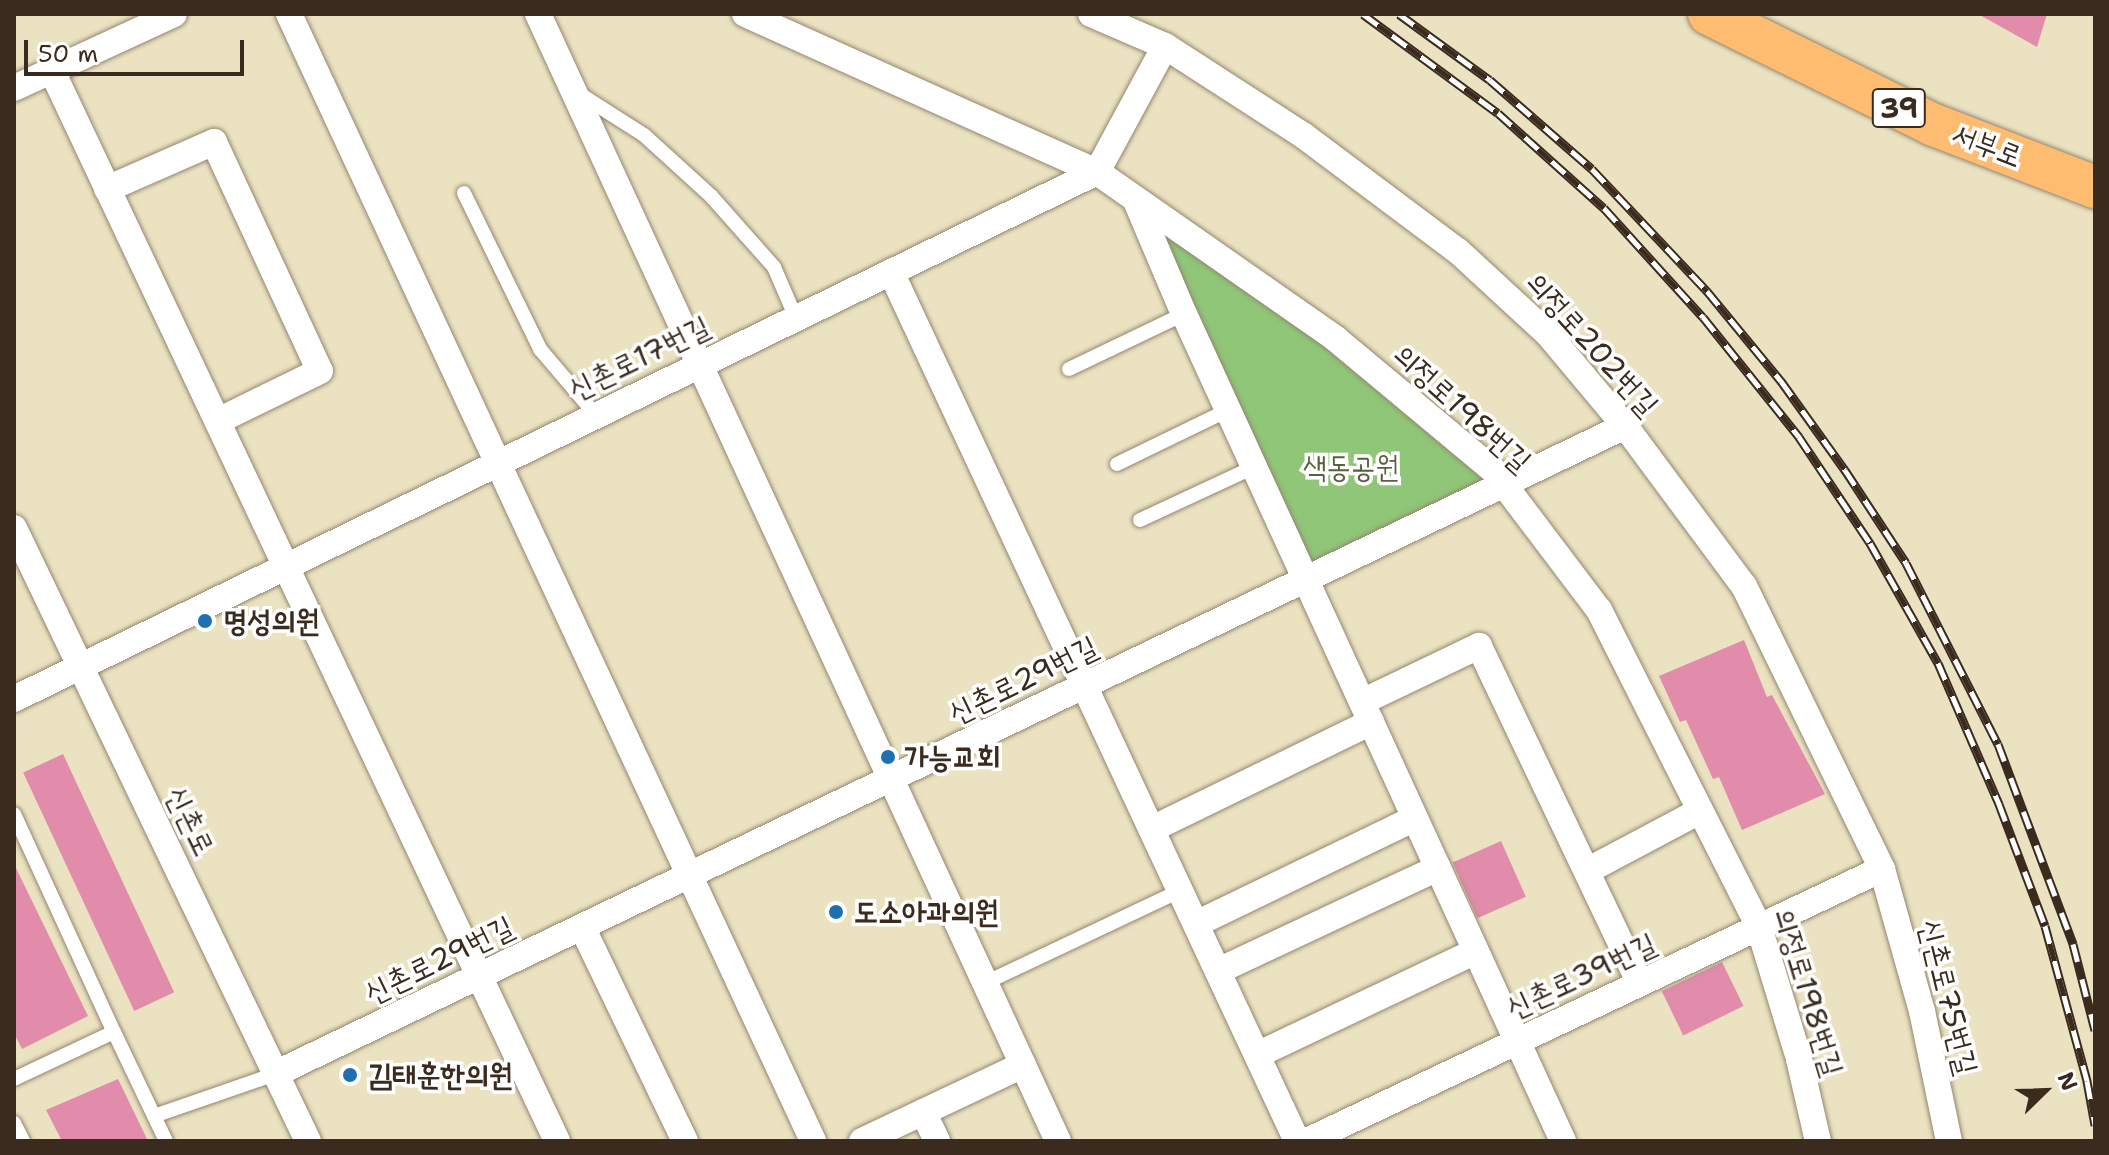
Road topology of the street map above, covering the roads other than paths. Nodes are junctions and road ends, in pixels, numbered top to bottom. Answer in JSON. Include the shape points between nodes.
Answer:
{"nodes":[{"id":1,"x":172,"y":14,"type":"edge"},
{"id":2,"x":289,"y":14,"type":"edge"},
{"id":3,"x":538,"y":14,"type":"edge"},
{"id":4,"x":745,"y":14,"type":"edge"},
{"id":5,"x":1091,"y":14,"type":"edge"},
{"id":6,"x":1709,"y":14,"type":"edge"},
{"id":7,"x":1165,"y":46,"type":"junction"},
{"id":8,"x":52,"y":71,"type":"junction"},
{"id":9,"x":14,"y":88,"type":"edge"},
{"id":10,"x":573,"y":90,"type":"junction"},
{"id":11,"x":1097,"y":172,"type":"junction"},
{"id":12,"x":2095,"y":187,"type":"edge"},
{"id":13,"x":107,"y":189,"type":"junction"},
{"id":14,"x":464,"y":193,"type":"dead end"},
{"id":15,"x":1136,"y":201,"type":"junction"},
{"id":16,"x":891,"y":272,"type":"junction"},
{"id":17,"x":1184,"y":314,"type":"junction"},
{"id":18,"x":796,"y":318,"type":"junction"},
{"id":19,"x":700,"y":364,"type":"junction"},
{"id":20,"x":1069,"y":369,"type":"dead end"},
{"id":21,"x":1228,"y":410,"type":"junction"},
{"id":22,"x":596,"y":415,"type":"junction"},
{"id":23,"x":218,"y":421,"type":"junction"},
{"id":24,"x":1625,"y":426,"type":"junction"},
{"id":25,"x":498,"y":462,"type":"junction"},
{"id":26,"x":1117,"y":464,"type":"dead end"},
{"id":27,"x":1254,"y":467,"type":"junction"},
{"id":28,"x":1504,"y":485,"type":"junction"},
{"id":29,"x":1140,"y":520,"type":"dead end"},
{"id":30,"x":14,"y":528,"type":"edge"},
{"id":31,"x":285,"y":565,"type":"junction"},
{"id":32,"x":1306,"y":580,"type":"junction"},
{"id":33,"x":80,"y":665,"type":"junction"},
{"id":34,"x":1085,"y":685,"type":"junction"},
{"id":35,"x":14,"y":699,"type":"edge"},
{"id":36,"x":1366,"y":712,"type":"junction"},
{"id":37,"x":891,"y":778,"type":"junction"},
{"id":38,"x":1700,"y":811,"type":"junction"},
{"id":39,"x":14,"y":814,"type":"edge"},
{"id":40,"x":1415,"y":818,"type":"junction"},
{"id":41,"x":1152,"y":829,"type":"junction"},
{"id":42,"x":1438,"y":868,"type":"junction"},
{"id":43,"x":1882,"y":869,"type":"junction"},
{"id":44,"x":1587,"y":871,"type":"junction"},
{"id":45,"x":689,"y":875,"type":"junction"},
{"id":46,"x":1180,"y":891,"type":"junction"},
{"id":47,"x":1196,"y":924,"type":"junction"},
{"id":48,"x":582,"y":927,"type":"junction"},
{"id":49,"x":1759,"y":927,"type":"junction"},
{"id":50,"x":1476,"y":951,"type":"junction"},
{"id":51,"x":1218,"y":971,"type":"junction"},
{"id":52,"x":479,"y":976,"type":"junction"},
{"id":53,"x":985,"y":983,"type":"junction"},
{"id":54,"x":1640,"y":983,"type":"junction"},
{"id":55,"x":114,"y":1032,"type":"junction"},
{"id":56,"x":1518,"y":1041,"type":"junction"},
{"id":57,"x":1257,"y":1055,"type":"junction"},
{"id":58,"x":1023,"y":1065,"type":"junction"},
{"id":59,"x":275,"y":1074,"type":"junction"},
{"id":60,"x":14,"y":1079,"type":"edge"},
{"id":61,"x":923,"y":1112,"type":"junction"},
{"id":62,"x":154,"y":1116,"type":"junction"},
{"id":63,"x":14,"y":1123,"type":"edge"},
{"id":64,"x":23,"y":1141,"type":"edge"},
{"id":65,"x":166,"y":1141,"type":"edge"},
{"id":66,"x":308,"y":1141,"type":"edge"},
{"id":67,"x":557,"y":1141,"type":"edge"},
{"id":68,"x":685,"y":1141,"type":"edge"},
{"id":69,"x":813,"y":1141,"type":"edge"},
{"id":70,"x":862,"y":1141,"type":"edge"},
{"id":71,"x":937,"y":1141,"type":"edge"},
{"id":72,"x":1058,"y":1141,"type":"edge"},
{"id":73,"x":1297,"y":1141,"type":"edge"},
{"id":74,"x":1307,"y":1141,"type":"edge"},
{"id":75,"x":1563,"y":1141,"type":"edge"},
{"id":76,"x":1818,"y":1141,"type":"edge"},
{"id":77,"x":1949,"y":1141,"type":"edge"}],
"edges":[{"from":1,"to":8,"type":"street"},
{"from":2,"to":25,"type":"street"},
{"from":3,"to":10,"type":"street"},
{"from":4,"to":11,"type":"street","name":"의정로198번길"},
{"from":5,"to":7,"type":"street","name":"의정로202번길"},
{"from":6,"to":12,"type":"main road","name":"서부로","number":"39","via":[[1934,125]]},
{"from":7,"to":11,"type":"street"},
{"from":7,"to":24,"type":"street","name":"의정로202번길","via":[[1304,136],[1458,251],[1548,334]]},
{"from":8,"to":9,"type":"street"},
{"from":8,"to":13,"type":"street"},
{"from":10,"to":18,"type":"lane","via":[[644,135],[711,196],[774,267]]},
{"from":10,"to":19,"type":"street"},
{"from":11,"to":15,"type":"street","name":"의정로198번길"},
{"from":11,"to":16,"type":"street","name":"신촌로17번길"},
{"from":13,"to":23,"type":"street"},
{"from":13,"to":23,"type":"street","via":[[214,142],[320,371]]},
{"from":14,"to":22,"type":"lane","via":[[540,349]]},
{"from":15,"to":17,"type":"street"},
{"from":15,"to":28,"type":"street","name":"의정로198번길","via":[[1336,339],[1459,440]]},
{"from":16,"to":18,"type":"street","name":"신촌로17번길"},
{"from":16,"to":34,"type":"street"},
{"from":17,"to":20,"type":"lane"},
{"from":17,"to":21,"type":"street"},
{"from":18,"to":19,"type":"street","name":"신촌로17번길"},
{"from":19,"to":22,"type":"street","name":"신촌로17번길"},
{"from":19,"to":37,"type":"street"},
{"from":21,"to":26,"type":"lane"},
{"from":21,"to":27,"type":"street"},
{"from":22,"to":25,"type":"street","name":"신촌로17번길"},
{"from":23,"to":31,"type":"street"},
{"from":24,"to":28,"type":"street","name":"신촌로29번길"},
{"from":24,"to":43,"type":"street","name":"의정로202번길","via":[[1744,586]]},
{"from":25,"to":31,"type":"street","name":"신촌로17번길"},
{"from":25,"to":45,"type":"street"},
{"from":27,"to":29,"type":"lane"},
{"from":27,"to":32,"type":"street"},
{"from":28,"to":32,"type":"street","name":"신촌로29번길"},
{"from":28,"to":38,"type":"street","name":"의정로198번길","via":[[1599,610]]},
{"from":30,"to":33,"type":"street","name":"신촌로"},
{"from":31,"to":33,"type":"street","name":"신촌로17번길"},
{"from":31,"to":52,"type":"street"},
{"from":32,"to":34,"type":"street","name":"신촌로29번길"},
{"from":32,"to":36,"type":"street"},
{"from":33,"to":35,"type":"street","name":"신촌로17번길"},
{"from":33,"to":59,"type":"street","name":"신촌로"},
{"from":34,"to":37,"type":"street","name":"신촌로29번길"},
{"from":34,"to":41,"type":"street"},
{"from":36,"to":40,"type":"street"},
{"from":36,"to":41,"type":"street"},
{"from":36,"to":44,"type":"street","via":[[1479,646]]},
{"from":37,"to":45,"type":"street","name":"신촌로29번길"},
{"from":37,"to":53,"type":"street"},
{"from":38,"to":44,"type":"street"},
{"from":38,"to":49,"type":"street","name":"의정로198번길"},
{"from":39,"to":55,"type":"lane"},
{"from":40,"to":42,"type":"street"},
{"from":40,"to":47,"type":"street"},
{"from":41,"to":46,"type":"street"},
{"from":42,"to":50,"type":"street"},
{"from":42,"to":51,"type":"street"},
{"from":43,"to":49,"type":"street","name":"신촌로39번길"},
{"from":43,"to":77,"type":"street","name":"신촌로75번길","via":[[1922,1011]]},
{"from":44,"to":54,"type":"street"},
{"from":45,"to":48,"type":"street","name":"신촌로29번길"},
{"from":45,"to":69,"type":"street"},
{"from":46,"to":47,"type":"street"},
{"from":46,"to":53,"type":"lane"},
{"from":47,"to":51,"type":"street"},
{"from":48,"to":52,"type":"street","name":"신촌로29번길"},
{"from":48,"to":68,"type":"street"},
{"from":49,"to":54,"type":"street","name":"신촌로39번길"},
{"from":49,"to":76,"type":"street","name":"의정로198번길"},
{"from":50,"to":56,"type":"street"},
{"from":50,"to":57,"type":"street"},
{"from":51,"to":57,"type":"street"},
{"from":52,"to":59,"type":"street","name":"신촌로29번길"},
{"from":52,"to":67,"type":"street"},
{"from":53,"to":58,"type":"street"},
{"from":54,"to":56,"type":"street","name":"신촌로39번길"},
{"from":55,"to":60,"type":"lane"},
{"from":55,"to":62,"type":"lane"},
{"from":56,"to":74,"type":"street","name":"신촌로39번길"},
{"from":56,"to":75,"type":"street"},
{"from":57,"to":73,"type":"street"},
{"from":58,"to":61,"type":"street"},
{"from":58,"to":72,"type":"street"},
{"from":59,"to":62,"type":"lane"},
{"from":59,"to":66,"type":"street","name":"신촌로"},
{"from":61,"to":70,"type":"street"},
{"from":61,"to":71,"type":"street"},
{"from":62,"to":65,"type":"lane"},
{"from":63,"to":64,"type":"lane"}]}
